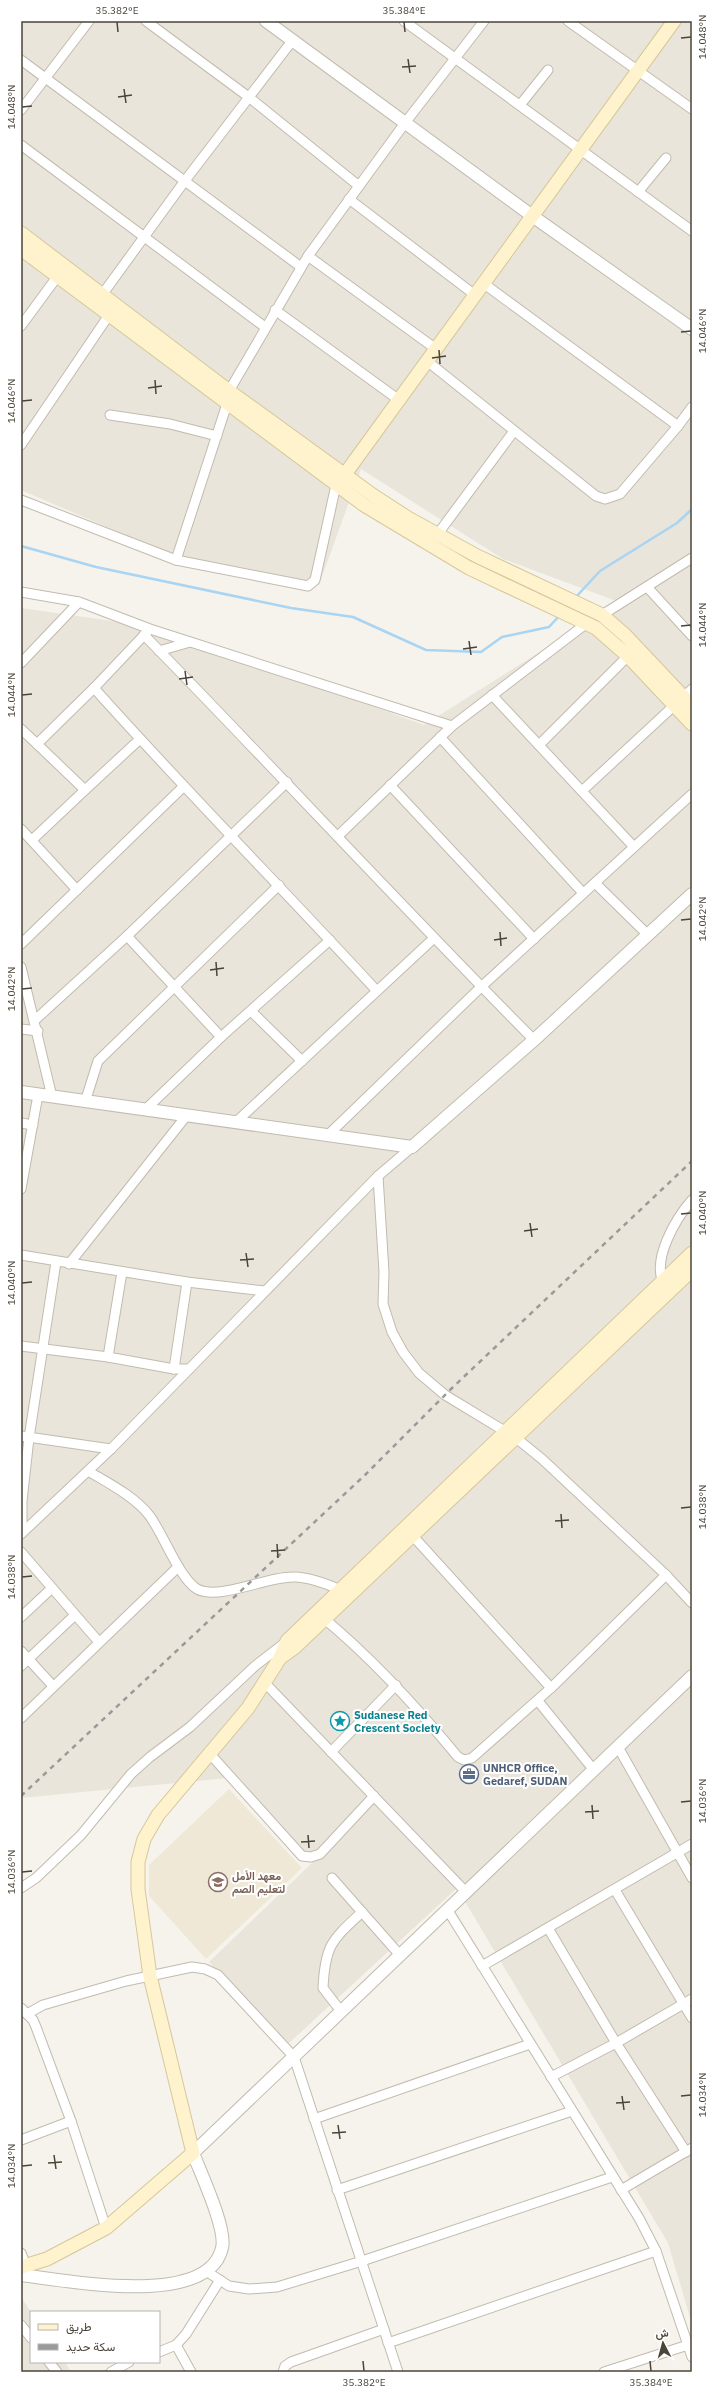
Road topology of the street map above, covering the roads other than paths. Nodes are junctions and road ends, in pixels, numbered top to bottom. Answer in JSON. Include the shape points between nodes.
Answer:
{"nodes":[{"id":1,"x":89,"y":21,"type":"edge"},
{"id":2,"x":146,"y":21,"type":"edge"},
{"id":3,"x":266,"y":21,"type":"edge"},
{"id":4,"x":404,"y":21,"type":"edge"},
{"id":5,"x":484,"y":21,"type":"edge"},
{"id":6,"x":568,"y":21,"type":"edge"},
{"id":7,"x":674,"y":21,"type":"edge"},
{"id":8,"x":292,"y":41,"type":"junction"},
{"id":9,"x":456,"y":59,"type":"junction"},
{"id":10,"x":21,"y":60,"type":"edge"},
{"id":11,"x":548,"y":70,"type":"dead end"},
{"id":12,"x":638,"y":70,"type":"junction"},
{"id":13,"x":45,"y":78,"type":"junction"},
{"id":14,"x":250,"y":98,"type":"junction"},
{"id":15,"x":520,"y":105,"type":"junction"},
{"id":16,"x":692,"y":108,"type":"edge"},
{"id":17,"x":21,"y":110,"type":"edge"},
{"id":18,"x":405,"y":123,"type":"junction"},
{"id":19,"x":21,"y":146,"type":"edge"},
{"id":20,"x":582,"y":149,"type":"junction"},
{"id":21,"x":666,"y":158,"type":"dead end"},
{"id":22,"x":184,"y":182,"type":"junction"},
{"id":23,"x":359,"y":186,"type":"junction"},
{"id":24,"x":638,"y":192,"type":"junction"},
{"id":25,"x":349,"y":200,"type":"junction"},
{"id":26,"x":531,"y":215,"type":"junction"},
{"id":27,"x":692,"y":231,"type":"edge"},
{"id":28,"x":21,"y":232,"type":"edge"},
{"id":29,"x":143,"y":237,"type":"junction"},
{"id":30,"x":21,"y":249,"type":"edge"},
{"id":31,"x":308,"y":256,"type":"junction"},
{"id":32,"x":301,"y":267,"type":"junction"},
{"id":33,"x":57,"y":276,"type":"junction"},
{"id":34,"x":483,"y":283,"type":"junction"},
{"id":35,"x":475,"y":295,"type":"junction"},
{"id":36,"x":99,"y":299,"type":"junction"},
{"id":37,"x":275,"y":310,"type":"junction"},
{"id":38,"x":109,"y":315,"type":"junction"},
{"id":39,"x":21,"y":326,"type":"edge"},
{"id":40,"x":265,"y":327,"type":"junction"},
{"id":41,"x":692,"y":329,"type":"edge"},
{"id":42,"x":436,"y":349,"type":"junction"},
{"id":43,"x":427,"y":362,"type":"junction"},
{"id":44,"x":229,"y":391,"type":"junction"},
{"id":45,"x":399,"y":400,"type":"junction"},
{"id":46,"x":227,"y":404,"type":"junction"},
{"id":47,"x":692,"y":407,"type":"edge"},
{"id":48,"x":110,"y":415,"type":"dead end"},
{"id":49,"x":678,"y":426,"type":"junction"},
{"id":50,"x":514,"y":431,"type":"junction"},
{"id":51,"x":217,"y":436,"type":"junction"},
{"id":52,"x":21,"y":445,"type":"edge"},
{"id":53,"x":340,"y":480,"type":"junction"},
{"id":54,"x":21,"y":500,"type":"edge"},
{"id":55,"x":437,"y":535,"type":"junction"},
{"id":56,"x":692,"y":558,"type":"edge"},
{"id":57,"x":176,"y":560,"type":"junction"},
{"id":58,"x":648,"y":588,"type":"junction"},
{"id":59,"x":21,"y":592,"type":"edge"},
{"id":60,"x":79,"y":602,"type":"junction"},
{"id":61,"x":602,"y":615,"type":"junction"},
{"id":62,"x":588,"y":623,"type":"junction"},
{"id":63,"x":147,"y":632,"type":"junction"},
{"id":64,"x":692,"y":636,"type":"edge"},
{"id":65,"x":191,"y":642,"type":"junction"},
{"id":66,"x":159,"y":651,"type":"junction"},
{"id":67,"x":628,"y":656,"type":"junction"},
{"id":68,"x":21,"y":663,"type":"edge"},
{"id":69,"x":94,"y":688,"type":"junction"},
{"id":70,"x":492,"y":695,"type":"junction"},
{"id":71,"x":689,"y":697,"type":"edge"},
{"id":72,"x":674,"y":705,"type":"junction"},
{"id":73,"x":692,"y":724,"type":"edge"},
{"id":74,"x":452,"y":726,"type":"junction"},
{"id":75,"x":21,"y":729,"type":"edge"},
{"id":76,"x":440,"y":737,"type":"junction"},
{"id":77,"x":140,"y":739,"type":"junction"},
{"id":78,"x":37,"y":744,"type":"junction"},
{"id":79,"x":539,"y":745,"type":"junction"},
{"id":80,"x":287,"y":782,"type":"junction"},
{"id":81,"x":390,"y":785,"type":"junction"},
{"id":82,"x":183,"y":787,"type":"junction"},
{"id":83,"x":85,"y":790,"type":"junction"},
{"id":84,"x":583,"y":790,"type":"junction"},
{"id":85,"x":692,"y":794,"type":"edge"},
{"id":86,"x":21,"y":829,"type":"edge"},
{"id":87,"x":232,"y":836,"type":"junction"},
{"id":88,"x":338,"y":836,"type":"junction"},
{"id":89,"x":32,"y":840,"type":"junction"},
{"id":90,"x":634,"y":847,"type":"junction"},
{"id":91,"x":595,"y":883,"type":"junction"},
{"id":92,"x":279,"y":885,"type":"junction"},
{"id":93,"x":77,"y":890,"type":"junction"},
{"id":94,"x":583,"y":893,"type":"junction"},
{"id":95,"x":692,"y":894,"type":"edge"},
{"id":96,"x":648,"y":935,"type":"junction"},
{"id":97,"x":127,"y":936,"type":"junction"},
{"id":98,"x":433,"y":939,"type":"junction"},
{"id":99,"x":534,"y":939,"type":"junction"},
{"id":100,"x":330,"y":940,"type":"junction"},
{"id":101,"x":21,"y":944,"type":"edge"},
{"id":102,"x":21,"y":967,"type":"edge"},
{"id":103,"x":175,"y":987,"type":"junction"},
{"id":104,"x":481,"y":987,"type":"junction"},
{"id":105,"x":376,"y":990,"type":"junction"},
{"id":106,"x":250,"y":1010,"type":"junction"},
{"id":107,"x":35,"y":1020,"type":"junction"},
{"id":108,"x":21,"y":1028,"type":"edge"},
{"id":109,"x":38,"y":1031,"type":"junction"},
{"id":110,"x":221,"y":1037,"type":"junction"},
{"id":111,"x":534,"y":1040,"type":"junction"},
{"id":112,"x":302,"y":1061,"type":"junction"},
{"id":113,"x":21,"y":1092,"type":"edge"},
{"id":114,"x":38,"y":1095,"type":"junction"},
{"id":115,"x":52,"y":1097,"type":"junction"},
{"id":116,"x":85,"y":1102,"type":"junction"},
{"id":117,"x":146,"y":1110,"type":"junction"},
{"id":118,"x":187,"y":1116,"type":"junction"},
{"id":119,"x":236,"y":1122,"type":"junction"},
{"id":120,"x":21,"y":1123,"type":"edge"},
{"id":121,"x":33,"y":1125,"type":"junction"},
{"id":122,"x":327,"y":1136,"type":"junction"},
{"id":123,"x":412,"y":1147,"type":"junction"},
{"id":124,"x":378,"y":1176,"type":"junction"},
{"id":125,"x":21,"y":1189,"type":"edge"},
{"id":126,"x":692,"y":1200,"type":"edge"},
{"id":127,"x":692,"y":1253,"type":"edge"},
{"id":128,"x":21,"y":1256,"type":"edge"},
{"id":129,"x":56,"y":1262,"type":"junction"},
{"id":130,"x":69,"y":1264,"type":"junction"},
{"id":131,"x":692,"y":1270,"type":"edge"},
{"id":132,"x":122,"y":1272,"type":"junction"},
{"id":133,"x":187,"y":1282,"type":"junction"},
{"id":134,"x":666,"y":1287,"type":"junction"},
{"id":135,"x":264,"y":1291,"type":"junction"},
{"id":136,"x":21,"y":1346,"type":"edge"},
{"id":137,"x":42,"y":1349,"type":"junction"},
{"id":138,"x":108,"y":1357,"type":"junction"},
{"id":139,"x":189,"y":1368,"type":"junction"},
{"id":140,"x":174,"y":1369,"type":"junction"},
{"id":141,"x":504,"y":1431,"type":"junction"},
{"id":142,"x":25,"y":1437,"type":"edge"},
{"id":143,"x":516,"y":1438,"type":"junction"},
{"id":144,"x":111,"y":1449,"type":"junction"},
{"id":145,"x":88,"y":1471,"type":"junction"},
{"id":146,"x":22,"y":1533,"type":"edge"},
{"id":147,"x":412,"y":1535,"type":"junction"},
{"id":148,"x":21,"y":1552,"type":"edge"},
{"id":149,"x":178,"y":1567,"type":"junction"},
{"id":150,"x":666,"y":1575,"type":"junction"},
{"id":151,"x":52,"y":1588,"type":"junction"},
{"id":152,"x":345,"y":1592,"type":"junction"},
{"id":153,"x":692,"y":1603,"type":"edge"},
{"id":154,"x":75,"y":1615,"type":"junction"},
{"id":155,"x":320,"y":1615,"type":"junction"},
{"id":156,"x":21,"y":1617,"type":"edge"},
{"id":157,"x":98,"y":1641,"type":"junction"},
{"id":158,"x":286,"y":1641,"type":"junction"},
{"id":159,"x":21,"y":1651,"type":"edge"},
{"id":160,"x":280,"y":1658,"type":"junction"},
{"id":161,"x":28,"y":1659,"type":"junction"},
{"id":162,"x":21,"y":1666,"type":"edge"},
{"id":163,"x":692,"y":1676,"type":"edge"},
{"id":164,"x":265,"y":1683,"type":"junction"},
{"id":165,"x":396,"y":1685,"type":"junction"},
{"id":166,"x":53,"y":1686,"type":"junction"},
{"id":167,"x":552,"y":1688,"type":"junction"},
{"id":168,"x":538,"y":1701,"type":"junction"},
{"id":169,"x":23,"y":1713,"type":"edge"},
{"id":170,"x":618,"y":1747,"type":"junction"},
{"id":171,"x":331,"y":1752,"type":"junction"},
{"id":172,"x":210,"y":1754,"type":"junction"},
{"id":173,"x":593,"y":1769,"type":"junction"},
{"id":174,"x":374,"y":1796,"type":"junction"},
{"id":175,"x":692,"y":1844,"type":"edge"},
{"id":176,"x":678,"y":1853,"type":"junction"},
{"id":177,"x":332,"y":1878,"type":"dead end"},
{"id":178,"x":692,"y":1878,"type":"edge"},
{"id":179,"x":21,"y":1888,"type":"edge"},
{"id":180,"x":615,"y":1890,"type":"junction"},
{"id":181,"x":466,"y":1892,"type":"junction"},
{"id":182,"x":447,"y":1909,"type":"junction"},
{"id":183,"x":362,"y":1912,"type":"junction"},
{"id":184,"x":548,"y":1928,"type":"junction"},
{"id":185,"x":399,"y":1954,"type":"junction"},
{"id":186,"x":482,"y":1966,"type":"junction"},
{"id":187,"x":150,"y":1976,"type":"junction"},
{"id":188,"x":688,"y":2001,"type":"edge"},
{"id":189,"x":340,"y":2010,"type":"junction"},
{"id":190,"x":24,"y":2011,"type":"edge"},
{"id":191,"x":692,"y":2018,"type":"edge"},
{"id":192,"x":616,"y":2043,"type":"junction"},
{"id":193,"x":530,"y":2044,"type":"junction"},
{"id":194,"x":294,"y":2057,"type":"junction"},
{"id":195,"x":551,"y":2077,"type":"junction"},
{"id":196,"x":572,"y":2111,"type":"junction"},
{"id":197,"x":314,"y":2119,"type":"junction"},
{"id":198,"x":71,"y":2121,"type":"junction"},
{"id":199,"x":21,"y":2140,"type":"edge"},
{"id":200,"x":689,"y":2150,"type":"edge"},
{"id":201,"x":193,"y":2153,"type":"junction"},
{"id":202,"x":612,"y":2177,"type":"junction"},
{"id":203,"x":337,"y":2190,"type":"junction"},
{"id":204,"x":621,"y":2190,"type":"junction"},
{"id":205,"x":106,"y":2228,"type":"junction"},
{"id":206,"x":656,"y":2251,"type":"junction"},
{"id":207,"x":21,"y":2253,"type":"edge"},
{"id":208,"x":362,"y":2261,"type":"junction"},
{"id":209,"x":23,"y":2269,"type":"edge"},
{"id":210,"x":206,"y":2271,"type":"junction"},
{"id":211,"x":220,"y":2280,"type":"junction"},
{"id":212,"x":21,"y":2325,"type":"edge"},
{"id":213,"x":384,"y":2329,"type":"junction"},
{"id":214,"x":30,"y":2337,"type":"edge"},
{"id":215,"x":388,"y":2343,"type":"junction"},
{"id":216,"x":688,"y":2344,"type":"junction"},
{"id":217,"x":176,"y":2345,"type":"junction"},
{"id":218,"x":160,"y":2352,"type":"edge"},
{"id":219,"x":692,"y":2357,"type":"edge"},
{"id":220,"x":50,"y":2363,"type":"edge"},
{"id":221,"x":127,"y":2363,"type":"edge"},
{"id":222,"x":56,"y":2372,"type":"edge"},
{"id":223,"x":111,"y":2372,"type":"edge"},
{"id":224,"x":191,"y":2372,"type":"edge"},
{"id":225,"x":283,"y":2372,"type":"edge"},
{"id":226,"x":398,"y":2372,"type":"edge"},
{"id":227,"x":604,"y":2372,"type":"edge"}],
"edges":[{"from":1,"to":13,"type":"street"},
{"from":2,"to":14,"type":"street"},
{"from":3,"to":8,"type":"street"},
{"from":4,"to":9,"type":"street"},
{"from":5,"to":9,"type":"street"},
{"from":6,"to":12,"type":"street"},
{"from":7,"to":12,"type":"main road"},
{"from":8,"to":14,"type":"street"},
{"from":8,"to":18,"type":"street"},
{"from":9,"to":15,"type":"street"},
{"from":9,"to":18,"type":"street"},
{"from":10,"to":13,"type":"street"},
{"from":11,"to":15,"type":"street"},
{"from":12,"to":16,"type":"street"},
{"from":12,"to":20,"type":"main road"},
{"from":13,"to":17,"type":"street"},
{"from":13,"to":22,"type":"street"},
{"from":14,"to":22,"type":"street"},
{"from":14,"to":23,"type":"street"},
{"from":15,"to":20,"type":"street"},
{"from":18,"to":23,"type":"street"},
{"from":18,"to":26,"type":"street"},
{"from":19,"to":29,"type":"street"},
{"from":20,"to":24,"type":"street"},
{"from":20,"to":26,"type":"main road"},
{"from":21,"to":24,"type":"street"},
{"from":22,"to":29,"type":"street"},
{"from":22,"to":32,"type":"street"},
{"from":23,"to":25,"type":"street"},
{"from":24,"to":27,"type":"street"},
{"from":25,"to":31,"type":"street"},
{"from":25,"to":35,"type":"street"},
{"from":26,"to":34,"type":"main road"},
{"from":26,"to":41,"type":"street"},
{"from":28,"to":36,"type":"main road"},
{"from":29,"to":36,"type":"street"},
{"from":29,"to":40,"type":"street"},
{"from":30,"to":33,"type":"main road"},
{"from":31,"to":32,"type":"street"},
{"from":31,"to":42,"type":"street"},
{"from":32,"to":37,"type":"street"},
{"from":33,"to":36,"type":"main road"},
{"from":33,"to":39,"type":"street"},
{"from":34,"to":35,"type":"main road"},
{"from":34,"to":49,"type":"street"},
{"from":35,"to":42,"type":"main road"},
{"from":36,"to":38,"type":"main road"},
{"from":36,"to":44,"type":"main road"},
{"from":37,"to":40,"type":"street"},
{"from":37,"to":45,"type":"street"},
{"from":38,"to":46,"type":"main road"},
{"from":38,"to":52,"type":"street"},
{"from":40,"to":44,"type":"street"},
{"from":42,"to":43,"type":"main road"},
{"from":43,"to":45,"type":"main road"},
{"from":43,"to":50,"type":"street"},
{"from":44,"to":53,"type":"main road"},
{"from":45,"to":53,"type":"main road"},
{"from":46,"to":51,"type":"street"},
{"from":46,"to":53,"type":"main road"},
{"from":47,"to":49,"type":"street"},
{"from":48,"to":51,"type":"street","via":[[170,424]]},
{"from":49,"to":50,"type":"street","via":[[620,494],[605,499],[596,496]]},
{"from":50,"to":55,"type":"street"},
{"from":51,"to":57,"type":"street"},
{"from":53,"to":55,"type":"main road"},
{"from":53,"to":57,"type":"street","via":[[315,580],[308,586]]},
{"from":53,"to":62,"type":"main road","via":[[419,540],[469,568]]},
{"from":54,"to":57,"type":"street"},
{"from":55,"to":61,"type":"main road"},
{"from":56,"to":58,"type":"street"},
{"from":58,"to":61,"type":"street"},
{"from":58,"to":64,"type":"street"},
{"from":59,"to":60,"type":"street"},
{"from":60,"to":63,"type":"street"},
{"from":60,"to":68,"type":"street"},
{"from":61,"to":71,"type":"main road"},
{"from":62,"to":67,"type":"main road","via":[[605,634]]},
{"from":62,"to":70,"type":"street"},
{"from":63,"to":65,"type":"street"},
{"from":63,"to":66,"type":"street"},
{"from":63,"to":69,"type":"street"},
{"from":65,"to":66,"type":"street"},
{"from":65,"to":74,"type":"street"},
{"from":66,"to":80,"type":"street"},
{"from":67,"to":72,"type":"main road"},
{"from":67,"to":79,"type":"street"},
{"from":69,"to":77,"type":"street"},
{"from":69,"to":78,"type":"street"},
{"from":70,"to":74,"type":"street"},
{"from":70,"to":79,"type":"street"},
{"from":71,"to":72,"type":"street"},
{"from":72,"to":73,"type":"main road"},
{"from":72,"to":84,"type":"street"},
{"from":74,"to":76,"type":"street"},
{"from":75,"to":78,"type":"street"},
{"from":76,"to":81,"type":"street"},
{"from":76,"to":94,"type":"street"},
{"from":77,"to":82,"type":"street"},
{"from":77,"to":83,"type":"street"},
{"from":78,"to":83,"type":"street"},
{"from":79,"to":84,"type":"street"},
{"from":80,"to":87,"type":"street"},
{"from":80,"to":88,"type":"street"},
{"from":81,"to":88,"type":"street"},
{"from":81,"to":99,"type":"street"},
{"from":82,"to":87,"type":"street"},
{"from":82,"to":93,"type":"street"},
{"from":83,"to":89,"type":"street"},
{"from":84,"to":90,"type":"street"},
{"from":85,"to":90,"type":"street"},
{"from":86,"to":89,"type":"street"},
{"from":87,"to":92,"type":"street"},
{"from":87,"to":97,"type":"street"},
{"from":88,"to":98,"type":"street"},
{"from":89,"to":93,"type":"street"},
{"from":90,"to":91,"type":"street"},
{"from":91,"to":94,"type":"street"},
{"from":91,"to":96,"type":"street"},
{"from":92,"to":100,"type":"street"},
{"from":92,"to":103,"type":"street"},
{"from":93,"to":101,"type":"street"},
{"from":94,"to":99,"type":"street"},
{"from":95,"to":96,"type":"street"},
{"from":96,"to":111,"type":"street"},
{"from":97,"to":103,"type":"street"},
{"from":97,"to":107,"type":"street"},
{"from":98,"to":104,"type":"street"},
{"from":98,"to":105,"type":"street"},
{"from":99,"to":104,"type":"street"},
{"from":100,"to":105,"type":"street"},
{"from":100,"to":106,"type":"street"},
{"from":102,"to":107,"type":"street"},
{"from":103,"to":110,"type":"street"},
{"from":103,"to":116,"type":"street","via":[[98,1061]]},
{"from":104,"to":111,"type":"street"},
{"from":104,"to":122,"type":"street"},
{"from":105,"to":112,"type":"street"},
{"from":106,"to":110,"type":"street"},
{"from":106,"to":112,"type":"street"},
{"from":107,"to":109,"type":"street"},
{"from":108,"to":109,"type":"street"},
{"from":109,"to":115,"type":"street"},
{"from":110,"to":117,"type":"street"},
{"from":111,"to":123,"type":"street"},
{"from":112,"to":119,"type":"street"},
{"from":113,"to":114,"type":"street"},
{"from":114,"to":115,"type":"street"},
{"from":114,"to":121,"type":"street"},
{"from":115,"to":116,"type":"street"},
{"from":116,"to":117,"type":"street"},
{"from":117,"to":118,"type":"street"},
{"from":118,"to":119,"type":"street"},
{"from":118,"to":130,"type":"street"},
{"from":119,"to":122,"type":"street"},
{"from":120,"to":121,"type":"street"},
{"from":121,"to":125,"type":"street"},
{"from":122,"to":123,"type":"street"},
{"from":123,"to":124,"type":"street"},
{"from":124,"to":135,"type":"street"},
{"from":124,"to":141,"type":"street","via":[[383,1304],[392,1332],[419,1373],[445,1395]]},
{"from":126,"to":134,"type":"street","via":[[680,1213],[663,1251]]},
{"from":127,"to":134,"type":"main road"},
{"from":128,"to":129,"type":"street"},
{"from":129,"to":130,"type":"street"},
{"from":129,"to":137,"type":"street"},
{"from":130,"to":132,"type":"street"},
{"from":131,"to":134,"type":"main road"},
{"from":132,"to":133,"type":"street"},
{"from":132,"to":138,"type":"street"},
{"from":133,"to":135,"type":"street"},
{"from":133,"to":140,"type":"street"},
{"from":134,"to":141,"type":"main road"},
{"from":134,"to":143,"type":"main road"},
{"from":135,"to":139,"type":"street"},
{"from":136,"to":137,"type":"street"},
{"from":137,"to":138,"type":"street"},
{"from":137,"to":142,"type":"street"},
{"from":138,"to":140,"type":"street"},
{"from":139,"to":140,"type":"street"},
{"from":139,"to":144,"type":"street"},
{"from":141,"to":143,"type":"street"},
{"from":141,"to":152,"type":"main road","via":[[404,1529]]},
{"from":142,"to":144,"type":"street"},
{"from":142,"to":146,"type":"street"},
{"from":143,"to":147,"type":"main road"},
{"from":143,"to":150,"type":"street","via":[[542,1459]]},
{"from":144,"to":145,"type":"street"},
{"from":145,"to":146,"type":"street"},
{"from":145,"to":149,"type":"street","via":[[122,1492],[148,1515]]},
{"from":147,"to":152,"type":"main road"},
{"from":147,"to":167,"type":"street"},
{"from":148,"to":151,"type":"street"},
{"from":149,"to":152,"type":"street","via":[[197,1589],[212,1592],[245,1587],[276,1578],[295,1577],[313,1580]]},
{"from":149,"to":157,"type":"street"},
{"from":150,"to":153,"type":"street"},
{"from":150,"to":167,"type":"street"},
{"from":151,"to":154,"type":"street"},
{"from":151,"to":156,"type":"street"},
{"from":152,"to":155,"type":"main road"},
{"from":154,"to":157,"type":"street"},
{"from":154,"to":161,"type":"street"},
{"from":155,"to":158,"type":"main road"},
{"from":155,"to":160,"type":"main road","via":[[294,1648]]},
{"from":155,"to":165,"type":"street"},
{"from":157,"to":166,"type":"street"},
{"from":158,"to":160,"type":"main road"},
{"from":158,"to":179,"type":"street","via":[[255,1666],[190,1728],[150,1757],[115,1792],[81,1835],[36,1878]]},
{"from":159,"to":161,"type":"street"},
{"from":160,"to":164,"type":"main road"},
{"from":161,"to":162,"type":"street"},
{"from":161,"to":166,"type":"street"},
{"from":163,"to":170,"type":"street"},
{"from":164,"to":171,"type":"street"},
{"from":164,"to":172,"type":"main road"},
{"from":165,"to":168,"type":"street","via":[[458,1757],[464,1760],[472,1758]]},
{"from":165,"to":171,"type":"street"},
{"from":166,"to":169,"type":"street"},
{"from":167,"to":168,"type":"street"},
{"from":168,"to":173,"type":"street"},
{"from":170,"to":173,"type":"street"},
{"from":170,"to":176,"type":"street"},
{"from":171,"to":174,"type":"street"},
{"from":172,"to":174,"type":"street","via":[[302,1856],[320,1854]]},
{"from":172,"to":187,"type":"main road","via":[[158,1815],[144,1839],[138,1862],[138,1889]]},
{"from":173,"to":181,"type":"street"},
{"from":174,"to":181,"type":"street"},
{"from":175,"to":176,"type":"street"},
{"from":176,"to":178,"type":"street"},
{"from":176,"to":180,"type":"street"},
{"from":177,"to":183,"type":"street"},
{"from":180,"to":184,"type":"street"},
{"from":180,"to":188,"type":"street"},
{"from":181,"to":182,"type":"street"},
{"from":182,"to":185,"type":"street"},
{"from":182,"to":186,"type":"street"},
{"from":183,"to":185,"type":"street"},
{"from":183,"to":189,"type":"street","via":[[334,1939],[325,1957],[323,1988]]},
{"from":184,"to":186,"type":"street"},
{"from":184,"to":192,"type":"street"},
{"from":185,"to":189,"type":"street"},
{"from":186,"to":193,"type":"street"},
{"from":187,"to":190,"type":"street"},
{"from":187,"to":194,"type":"street","via":[[192,1967],[218,1975]]},
{"from":187,"to":201,"type":"main road"},
{"from":188,"to":191,"type":"street"},
{"from":188,"to":192,"type":"street"},
{"from":189,"to":194,"type":"street"},
{"from":190,"to":198,"type":"street","via":[[36,2027]]},
{"from":192,"to":195,"type":"street"},
{"from":192,"to":200,"type":"street"},
{"from":193,"to":195,"type":"street"},
{"from":193,"to":197,"type":"street"},
{"from":194,"to":197,"type":"street"},
{"from":194,"to":201,"type":"street"},
{"from":195,"to":196,"type":"street"},
{"from":196,"to":202,"type":"street"},
{"from":196,"to":203,"type":"street"},
{"from":197,"to":203,"type":"street"},
{"from":198,"to":199,"type":"street"},
{"from":198,"to":205,"type":"street"},
{"from":200,"to":204,"type":"street"},
{"from":201,"to":205,"type":"main road"},
{"from":201,"to":210,"type":"street","via":[[221,2226],[223,2247],[217,2261]]},
{"from":202,"to":204,"type":"street"},
{"from":202,"to":208,"type":"street"},
{"from":203,"to":208,"type":"street"},
{"from":204,"to":206,"type":"street"},
{"from":205,"to":209,"type":"main road"},
{"from":206,"to":215,"type":"street"},
{"from":206,"to":216,"type":"street"},
{"from":207,"to":209,"type":"street"},
{"from":208,"to":211,"type":"street","via":[[277,2287],[249,2289],[229,2286]]},
{"from":208,"to":213,"type":"street"},
{"from":209,"to":210,"type":"street","via":[[124,2286],[161,2286],[190,2280]]},
{"from":210,"to":211,"type":"street"},
{"from":211,"to":217,"type":"street","via":[[186,2334]]},
{"from":212,"to":214,"type":"street"},
{"from":213,"to":215,"type":"street"},
{"from":213,"to":225,"type":"street","via":[[291,2362],[285,2366]]},
{"from":215,"to":226,"type":"street"},
{"from":216,"to":219,"type":"street"},
{"from":216,"to":227,"type":"street"},
{"from":217,"to":218,"type":"street"},
{"from":217,"to":224,"type":"street"},
{"from":220,"to":222,"type":"street"},
{"from":221,"to":223,"type":"street"}]}
